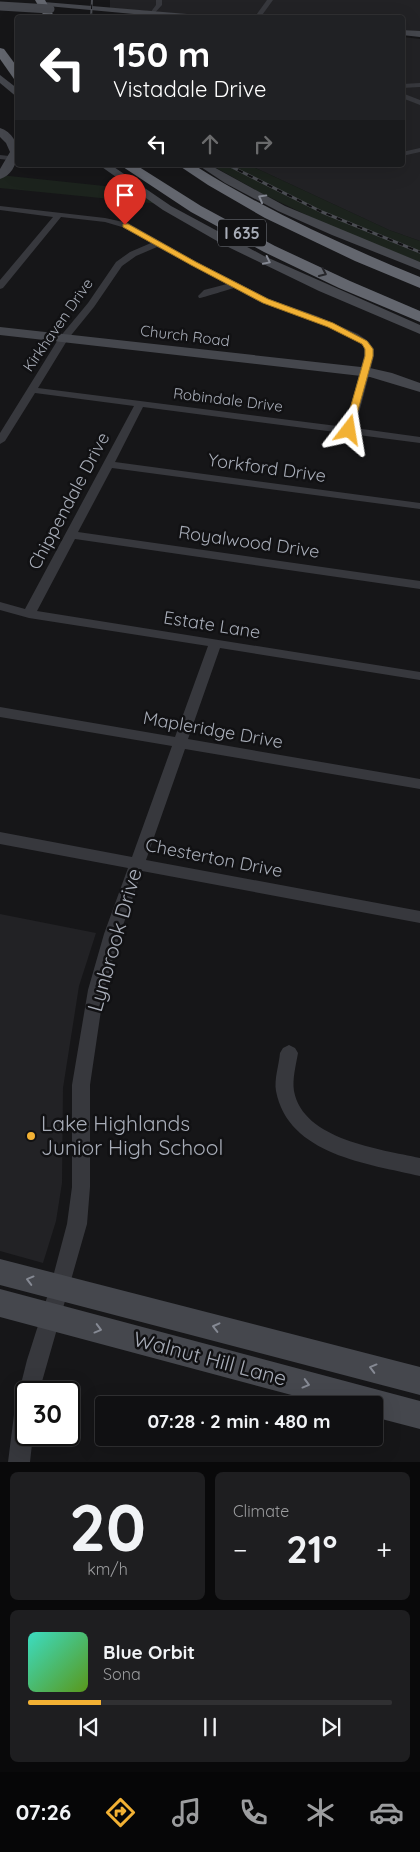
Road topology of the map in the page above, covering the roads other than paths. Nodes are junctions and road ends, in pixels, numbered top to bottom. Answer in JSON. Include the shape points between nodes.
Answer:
{"nodes":[{"id":1,"x":21,"y":0,"type":"edge"},
{"id":2,"x":31,"y":0,"type":"edge"},
{"id":3,"x":159,"y":0,"type":"edge"},
{"id":4,"x":270,"y":0,"type":"edge"},
{"id":5,"x":0,"y":1,"type":"edge"},
{"id":6,"x":0,"y":7,"type":"edge"},
{"id":7,"x":51,"y":8,"type":"edge"},
{"id":8,"x":76,"y":9,"type":"junction"},
{"id":9,"x":150,"y":15,"type":"joint"},
{"id":10,"x":259,"y":15,"type":"edge"},
{"id":11,"x":405,"y":34,"type":"edge"},
{"id":12,"x":420,"y":35,"type":"edge"},
{"id":13,"x":0,"y":51,"type":"edge"},
{"id":14,"x":15,"y":73,"type":"edge"},
{"id":15,"x":0,"y":78,"type":"edge"},
{"id":16,"x":420,"y":84,"type":"edge"},
{"id":17,"x":405,"y":86,"type":"edge"},
{"id":18,"x":15,"y":93,"type":"edge"},
{"id":19,"x":405,"y":96,"type":"edge"},
{"id":20,"x":420,"y":103,"type":"edge"},
{"id":21,"x":0,"y":131,"type":"edge"},
{"id":22,"x":420,"y":150,"type":"edge"},
{"id":23,"x":405,"y":153,"type":"edge"},
{"id":24,"x":0,"y":157,"type":"edge"},
{"id":25,"x":15,"y":158,"type":"edge"},
{"id":26,"x":107,"y":167,"type":"edge"},
{"id":27,"x":113,"y":167,"type":"edge"},
{"id":28,"x":130,"y":167,"type":"edge"},
{"id":29,"x":188,"y":167,"type":"edge"},
{"id":30,"x":207,"y":167,"type":"edge"},
{"id":31,"x":0,"y":176,"type":"edge"},
{"id":32,"x":0,"y":208,"type":"edge"},
{"id":33,"x":59,"y":214,"type":"junction"},
{"id":34,"x":222,"y":223,"type":"junction"},
{"id":35,"x":337,"y":234,"type":"junction"},
{"id":36,"x":157,"y":244,"type":"junction"},
{"id":37,"x":420,"y":266,"type":"edge"},
{"id":38,"x":420,"y":271,"type":"edge"},
{"id":39,"x":420,"y":283,"type":"edge"},
{"id":40,"x":0,"y":286,"type":"edge"},
{"id":41,"x":234,"y":286,"type":"junction"},
{"id":42,"x":202,"y":296,"type":"dead end"},
{"id":43,"x":420,"y":317,"type":"edge"},
{"id":44,"x":420,"y":330,"type":"edge"},
{"id":45,"x":0,"y":331,"type":"edge"},
{"id":46,"x":64,"y":338,"type":"junction"},
{"id":47,"x":366,"y":372,"type":"junction"},
{"id":48,"x":420,"y":388,"type":"edge"},
{"id":49,"x":31,"y":390,"type":"junction"},
{"id":50,"x":140,"y":404,"type":"junction"},
{"id":51,"x":349,"y":430,"type":"junction"},
{"id":52,"x":420,"y":440,"type":"edge"},
{"id":53,"x":0,"y":441,"type":"edge"},
{"id":54,"x":109,"y":464,"type":"junction"},
{"id":55,"x":420,"y":506,"type":"edge"},
{"id":56,"x":72,"y":534,"type":"junction"},
{"id":57,"x":420,"y":585,"type":"edge"},
{"id":58,"x":0,"y":606,"type":"edge"},
{"id":59,"x":29,"y":614,"type":"junction"},
{"id":60,"x":215,"y":644,"type":"junction"},
{"id":61,"x":420,"y":676,"type":"edge"},
{"id":62,"x":0,"y":712,"type":"edge"},
{"id":63,"x":180,"y":743,"type":"junction"},
{"id":64,"x":420,"y":784,"type":"edge"},
{"id":65,"x":0,"y":838,"type":"edge"},
{"id":66,"x":137,"y":864,"type":"junction"},
{"id":67,"x":420,"y":917,"type":"edge"},
{"id":68,"x":289,"y":1053,"type":"dead end"},
{"id":69,"x":420,"y":1167,"type":"edge"},
{"id":70,"x":0,"y":1272,"type":"edge"},
{"id":71,"x":60,"y":1288,"type":"junction"},
{"id":72,"x":0,"y":1303,"type":"edge"},
{"id":73,"x":51,"y":1317,"type":"junction"},
{"id":74,"x":32,"y":1381,"type":"edge"},
{"id":75,"x":420,"y":1381,"type":"edge"},
{"id":76,"x":420,"y":1415,"type":"edge"},
{"id":77,"x":21,"y":1446,"type":"edge"},
{"id":78,"x":19,"y":1462,"type":"edge"}],
"edges":[{"from":1,"to":7,"type":"main road"},
{"from":2,"to":7,"type":"highway"},
{"from":3,"to":9,"type":"street","via":[[159,5]]},
{"from":4,"to":10,"type":"street"},
{"from":5,"to":7,"type":"main road"},
{"from":6,"to":7,"type":"main road","bridge":true},
{"from":7,"to":8,"type":"main road"},
{"from":7,"to":8,"type":"main road"},
{"from":8,"to":9,"type":"main road"},
{"from":11,"to":12,"type":"main road"},
{"from":13,"to":14,"type":"highway"},
{"from":15,"to":18,"type":"main road"},
{"from":16,"to":17,"type":"street"},
{"from":19,"to":20,"type":"street"},
{"from":21,"to":25,"type":"main road","via":[[14,147]]},
{"from":22,"to":23,"type":"street"},
{"from":24,"to":25,"type":"street"},
{"from":25,"to":31,"type":"main road"},
{"from":26,"to":44,"type":"main road","one_way":true,"via":[[167,208],[248,252]]},
{"from":27,"to":34,"type":"highway","via":[[193,215]]},
{"from":28,"to":34,"type":"highway","number":"I 635"},
{"from":29,"to":39,"type":"highway","number":"I 635","via":[[274,216]]},
{"from":35,"to":30,"type":"main road","one_way":true,"via":[[274,205]]},
{"from":32,"to":33,"type":"street"},
{"from":33,"to":36,"type":"street","via":[[116,222]]},
{"from":33,"to":40,"type":"street"},
{"from":34,"to":43,"type":"highway","number":"I 635","one_way":true,"via":[[304,265]]},
{"from":35,"to":37,"type":"main road"},
{"from":35,"to":38,"type":"highway"},
{"from":36,"to":41,"type":"street"},
{"from":36,"to":46,"type":"street","name":"Kirkhaven Drive","via":[[123,260]]},
{"from":41,"to":42,"type":"street"},
{"from":41,"to":47,"type":"street","via":[[355,336],[369,349]]},
{"from":45,"to":46,"type":"main road","name":"Church Road"},
{"from":46,"to":47,"type":"main road","name":"Church Road"},
{"from":46,"to":49,"type":"street","name":"Kirkhaven Drive"},
{"from":47,"to":48,"type":"main road"},
{"from":47,"to":51,"type":"street"},
{"from":49,"to":50,"type":"street","name":"Robindale Drive"},
{"from":49,"to":53,"type":"street","name":"Kirkhaven Drive"},
{"from":50,"to":51,"type":"street","name":"Robindale Drive"},
{"from":50,"to":54,"type":"street","name":"Chippendale Drive"},
{"from":51,"to":52,"type":"street","name":"Robindale Drive"},
{"from":54,"to":55,"type":"street","name":"Yorkford Drive"},
{"from":54,"to":56,"type":"street","name":"Chippendale Drive"},
{"from":56,"to":57,"type":"street","name":"Royalwood Drive"},
{"from":56,"to":59,"type":"street","name":"Chippendale Drive"},
{"from":58,"to":59,"type":"street","name":"Estate Lane"},
{"from":59,"to":60,"type":"street","name":"Estate Lane"},
{"from":60,"to":61,"type":"street","name":"Estate Lane"},
{"from":60,"to":63,"type":"street","name":"Lynbrook Drive"},
{"from":62,"to":63,"type":"street","name":"Mapleridge Drive"},
{"from":63,"to":64,"type":"street","name":"Mapleridge Drive"},
{"from":63,"to":66,"type":"street","name":"Lynbrook Drive"},
{"from":65,"to":66,"type":"street","name":"Chesterton Drive"},
{"from":66,"to":67,"type":"street","name":"Chesterton Drive"},
{"from":66,"to":71,"type":"street","name":"Lynbrook Drive","via":[[96,990],[82,1085],[78,1214]]},
{"from":68,"to":69,"type":"street","via":[[285,1091],[292,1112],[310,1132],[331,1144]]},
{"from":71,"to":70,"type":"main road","name":"Walnut Hill Lane","one_way":true},
{"from":71,"to":73,"type":"street","name":"Lynbrook Drive"},
{"from":75,"to":71,"type":"main road","name":"Walnut Hill Lane","one_way":true},
{"from":72,"to":73,"type":"main road","name":"Walnut Hill Lane"},
{"from":73,"to":74,"type":"street","name":"Lynbrook Drive"},
{"from":73,"to":76,"type":"main road","name":"Walnut Hill Lane","one_way":true},
{"from":77,"to":78,"type":"street"}]}
